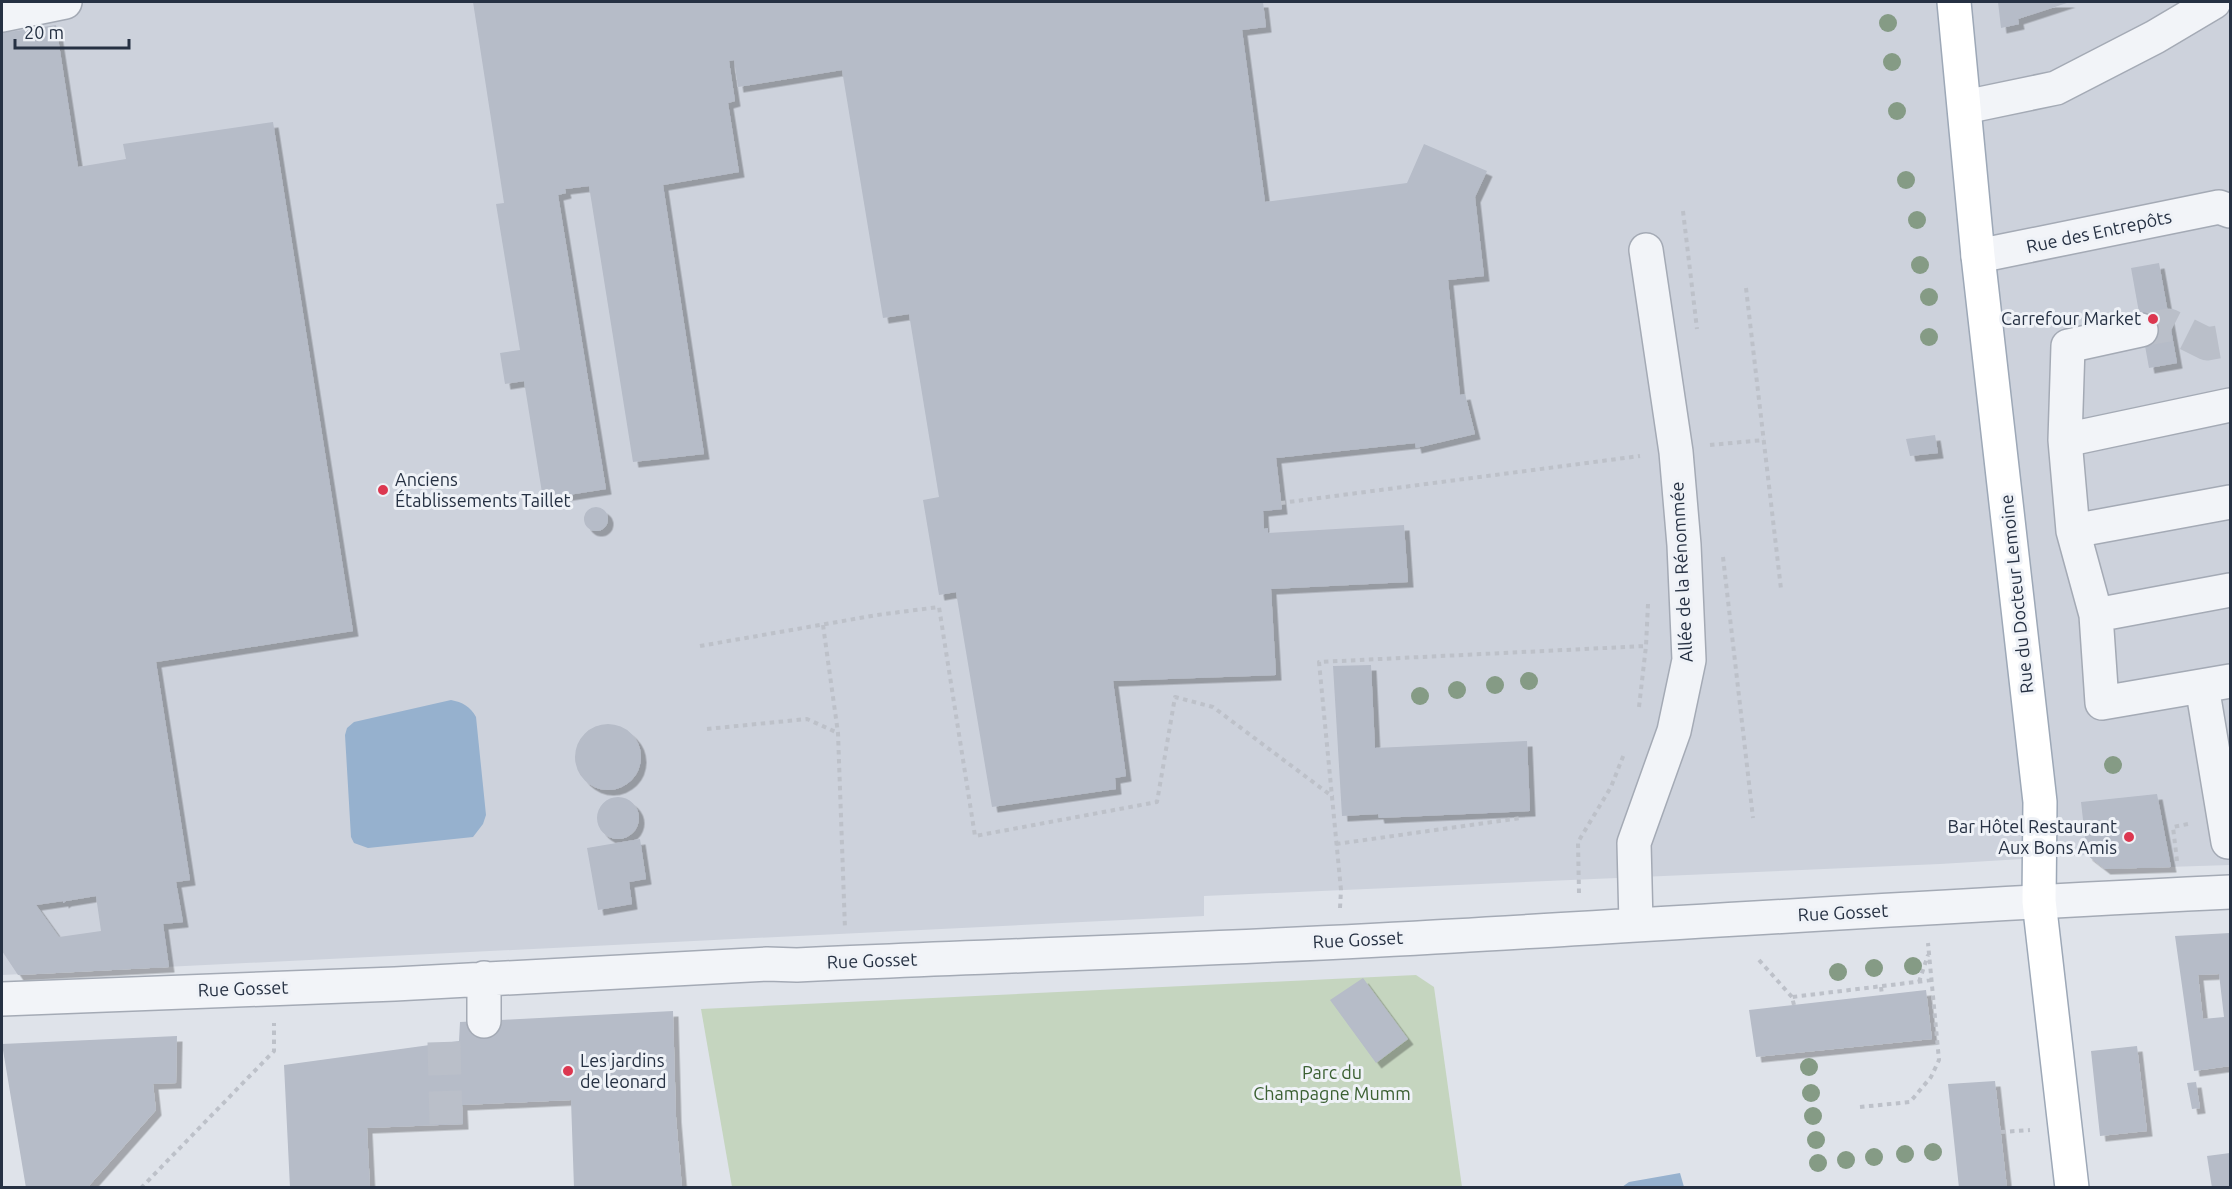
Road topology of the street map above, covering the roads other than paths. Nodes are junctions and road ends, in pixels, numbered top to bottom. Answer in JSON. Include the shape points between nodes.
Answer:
{"nodes":[{"id":1,"x":65,"y":2,"type":"edge"},
{"id":2,"x":1954,"y":2,"type":"edge"},
{"id":3,"x":2214,"y":2,"type":"edge"},
{"id":4,"x":2,"y":15,"type":"edge"},
{"id":5,"x":1965,"y":106,"type":"junction"},
{"id":6,"x":2225,"y":209,"type":"edge"},
{"id":7,"x":1646,"y":250,"type":"dead end"},
{"id":8,"x":1978,"y":256,"type":"junction"},
{"id":9,"x":2141,"y":330,"type":"tunnel mouth"},
{"id":10,"x":2230,"y":405,"type":"edge"},
{"id":11,"x":2065,"y":440,"type":"junction"},
{"id":12,"x":2230,"y":502,"type":"edge"},
{"id":13,"x":2073,"y":531,"type":"junction"},
{"id":14,"x":2230,"y":590,"type":"edge"},
{"id":15,"x":2096,"y":615,"type":"junction"},
{"id":16,"x":2216,"y":684,"type":"edge"},
{"id":17,"x":2228,"y":842,"type":"dead end"},
{"id":18,"x":2230,"y":892,"type":"edge"},
{"id":19,"x":2039,"y":901,"type":"junction"},
{"id":20,"x":1635,"y":924,"type":"junction"},
{"id":21,"x":484,"y":978,"type":"junction"},
{"id":22,"x":2,"y":999,"type":"edge"},
{"id":23,"x":484,"y":1020,"type":"dead end"},
{"id":24,"x":2072,"y":1188,"type":"edge"}],
"edges":[{"from":1,"to":4,"type":"street"},
{"from":2,"to":5,"type":"main road","name":"Rue du Docteur Lemoine"},
{"from":3,"to":5,"type":"street","via":[[2056,88]]},
{"from":5,"to":8,"type":"main road","name":"Rue du Docteur Lemoine"},
{"from":6,"to":8,"type":"street","name":"Rue des Entrepôts"},
{"from":7,"to":20,"type":"street","name":"Allée de la Rénommée","via":[[1676,452],[1689,660],[1674,731],[1634,843]]},
{"from":8,"to":19,"type":"main road","name":"Rue du Docteur Lemoine","via":[[2040,802]]},
{"from":9,"to":11,"type":"street","via":[[2068,346]]},
{"from":10,"to":11,"type":"street"},
{"from":11,"to":13,"type":"street"},
{"from":12,"to":13,"type":"street"},
{"from":13,"to":15,"type":"street"},
{"from":14,"to":15,"type":"street"},
{"from":15,"to":16,"type":"street","via":[[2102,703]]},
{"from":16,"to":17,"type":"street"},
{"from":18,"to":19,"type":"street","name":"Rue Gosset"},
{"from":19,"to":20,"type":"street","name":"Rue Gosset"},
{"from":19,"to":24,"type":"main road","name":"Rue du Docteur Lemoine"},
{"from":20,"to":21,"type":"street","name":"Rue Gosset","via":[[1339,941]]},
{"from":21,"to":22,"type":"street","name":"Rue Gosset"},
{"from":21,"to":23,"type":"street"}]}
